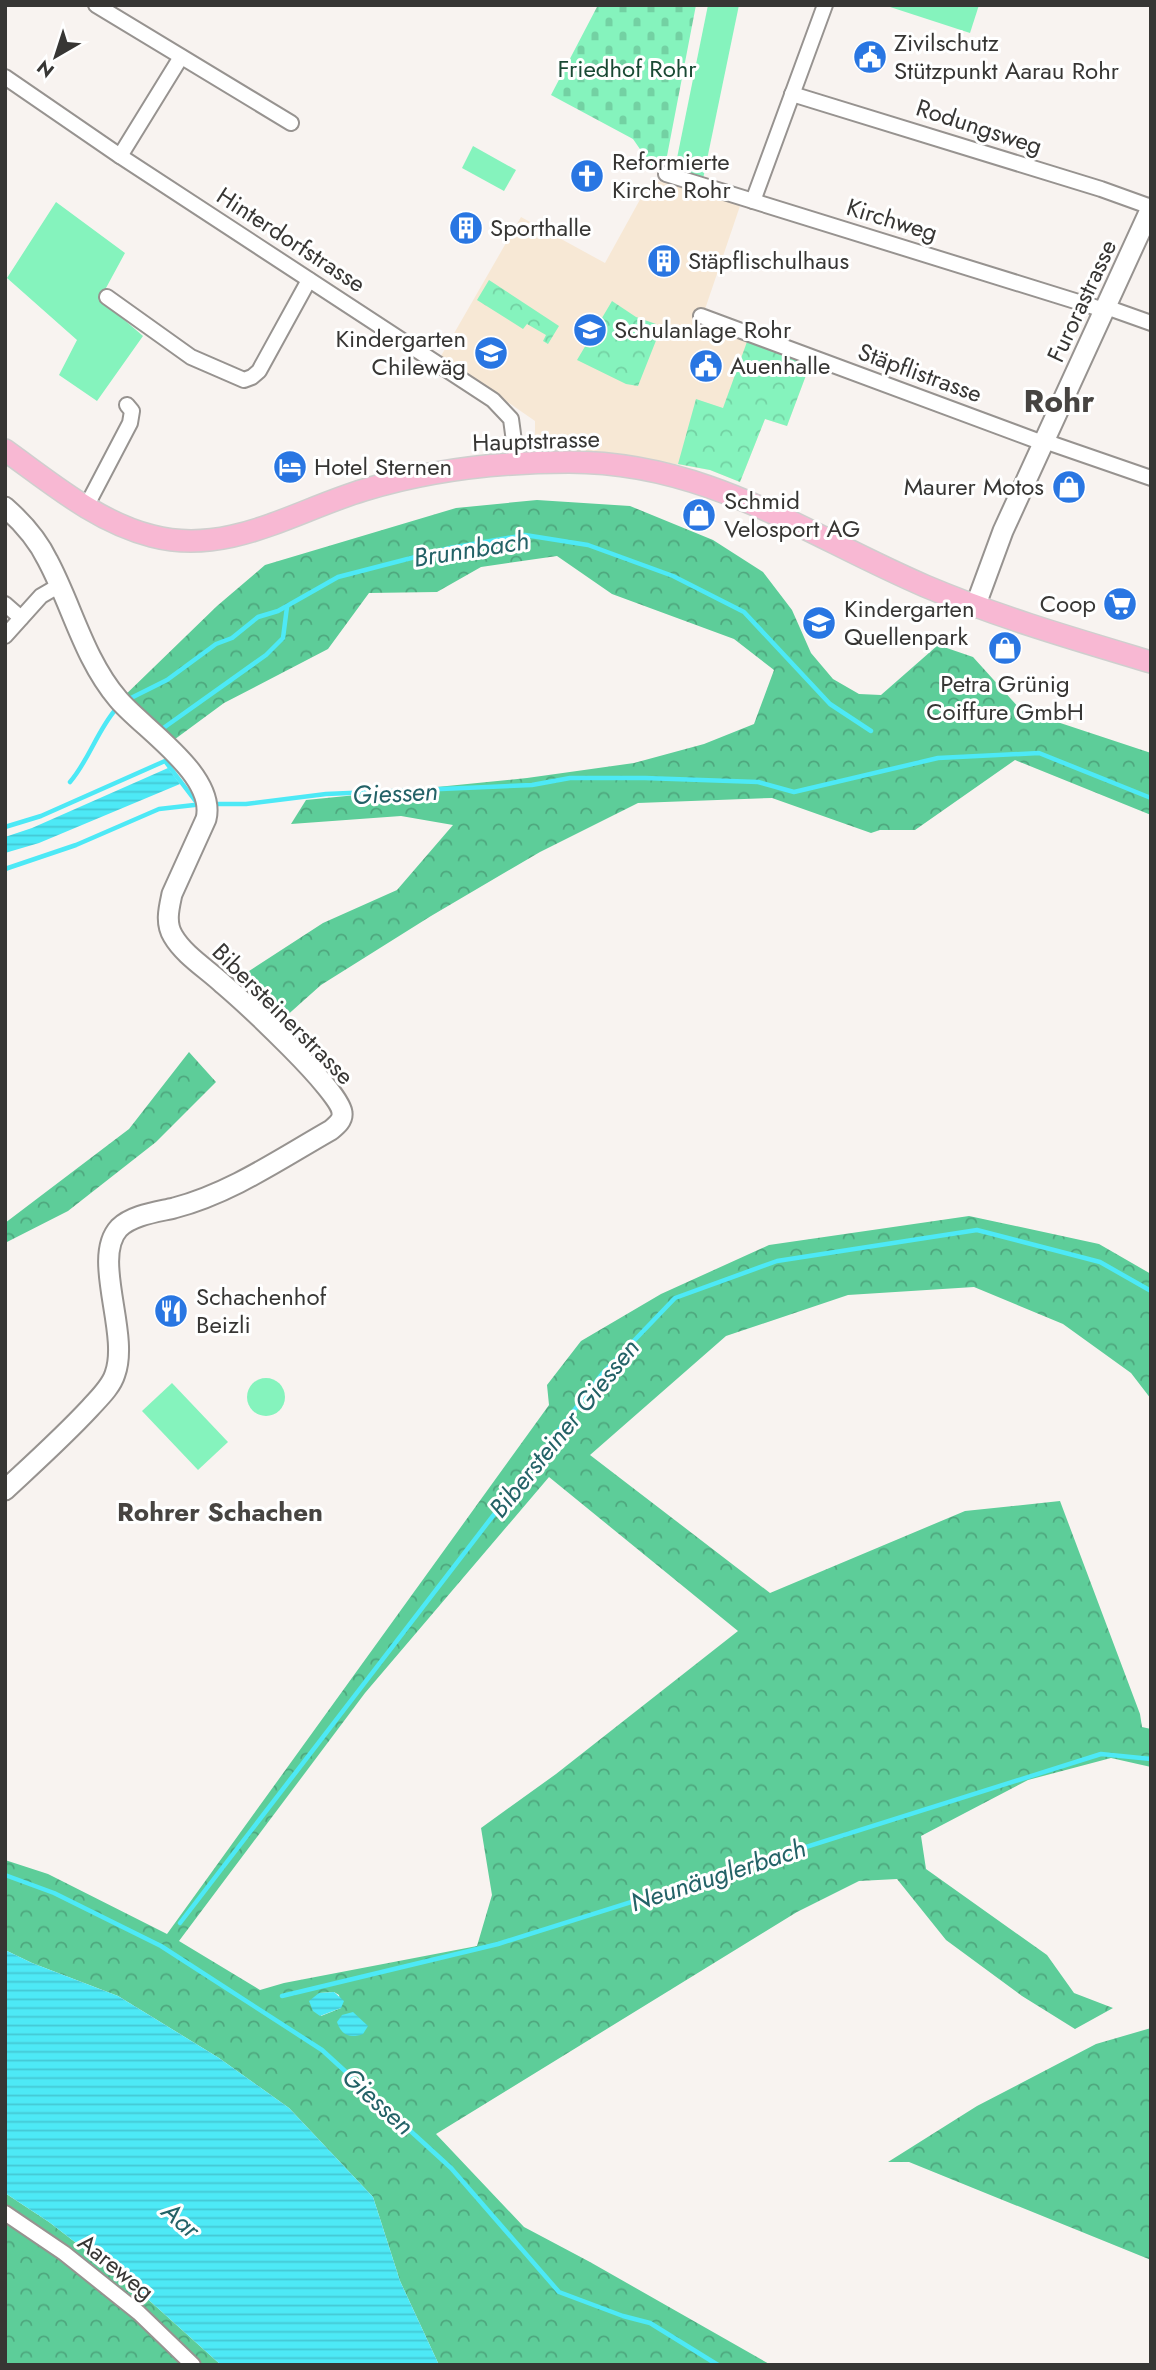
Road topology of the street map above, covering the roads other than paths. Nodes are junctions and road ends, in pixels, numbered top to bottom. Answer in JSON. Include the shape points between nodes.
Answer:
{"nodes":[{"id":1,"x":96,"y":5,"type":"edge"},
{"id":2,"x":825,"y":5,"type":"edge"},
{"id":3,"x":181,"y":57,"type":"junction"},
{"id":4,"x":5,"y":77,"type":"edge"},
{"id":5,"x":792,"y":94,"type":"junction"},
{"id":6,"x":291,"y":123,"type":"dead end"},
{"id":7,"x":120,"y":156,"type":"junction"},
{"id":8,"x":666,"y":174,"type":"dead end"},
{"id":9,"x":753,"y":201,"type":"junction"},
{"id":10,"x":1151,"y":208,"type":"edge"},
{"id":11,"x":309,"y":280,"type":"junction"},
{"id":12,"x":107,"y":297,"type":"dead end"},
{"id":13,"x":1105,"y":309,"type":"junction"},
{"id":14,"x":701,"y":316,"type":"dead end"},
{"id":15,"x":1151,"y":323,"type":"edge"},
{"id":16,"x":127,"y":405,"type":"dead end"},
{"id":17,"x":1044,"y":442,"type":"junction"},
{"id":18,"x":5,"y":450,"type":"edge"},
{"id":19,"x":517,"y":464,"type":"junction"},
{"id":20,"x":1151,"y":478,"type":"edge"},
{"id":21,"x":5,"y":507,"type":"edge"},
{"id":22,"x":86,"y":507,"type":"junction"},
{"id":23,"x":60,"y":584,"type":"junction"},
{"id":24,"x":5,"y":604,"type":"edge"},
{"id":25,"x":975,"y":607,"type":"junction"},
{"id":26,"x":21,"y":618,"type":"junction"},
{"id":27,"x":5,"y":636,"type":"edge"},
{"id":28,"x":1151,"y":662,"type":"edge"},
{"id":29,"x":5,"y":1490,"type":"edge"},
{"id":30,"x":5,"y":2213,"type":"edge"},
{"id":31,"x":193,"y":2365,"type":"edge"}],
"edges":[{"from":1,"to":3,"type":"street"},
{"from":2,"to":5,"type":"street"},
{"from":3,"to":6,"type":"street"},
{"from":3,"to":7,"type":"street"},
{"from":4,"to":7,"type":"street","name":"Hinterdorfstrasse"},
{"from":5,"to":9,"type":"street"},
{"from":5,"to":10,"type":"street","name":"Rodungsweg"},
{"from":7,"to":11,"type":"street","name":"Hinterdorfstrasse"},
{"from":8,"to":9,"type":"street","name":"Kirchweg"},
{"from":9,"to":13,"type":"street","name":"Kirchweg"},
{"from":10,"to":13,"type":"street","name":"Furorastrasse"},
{"from":11,"to":12,"type":"street","via":[[259,371],[244,380],[191,357]]},
{"from":11,"to":19,"type":"street","name":"Hinterdorfstrasse","via":[[493,400],[511,419]]},
{"from":13,"to":15,"type":"street","name":"Kirchweg"},
{"from":13,"to":17,"type":"street","name":"Furorastrasse"},
{"from":14,"to":17,"type":"street","name":"Stäpflistrasse"},
{"from":16,"to":22,"type":"street","via":[[132,411],[130,423]]},
{"from":17,"to":20,"type":"street","name":"Stäpflistrasse"},
{"from":17,"to":25,"type":"street","name":"Furorastrasse","via":[[991,559]]},
{"from":18,"to":22,"type":"main road","name":"Hauptstrasse"},
{"from":19,"to":22,"type":"main road","name":"Hauptstrasse","via":[[446,472],[366,489],[257,531],[216,540],[152,537]]},
{"from":19,"to":25,"type":"main road","name":"Hauptstrasse","via":[[593,463],[674,475],[744,499]]},
{"from":21,"to":23,"type":"street","name":"Bibersteinerstrasse","via":[[38,544]]},
{"from":23,"to":26,"type":"street"},
{"from":23,"to":29,"type":"street","name":"Bibersteinerstrasse","via":[[91,659],[108,685],[167,745],[206,803],[206,819],[172,894],[168,922],[173,936],[312,1070],[341,1105],[343,1114],[331,1130],[230,1188],[137,1218],[118,1229],[108,1264],[118,1326],[115,1375],[70,1430]]},
{"from":24,"to":26,"type":"street"},
{"from":25,"to":28,"type":"main road","name":"Hauptstrasse"},
{"from":26,"to":27,"type":"street"},
{"from":30,"to":31,"type":"street","name":"Aareweg","via":[[64,2253]]}]}
